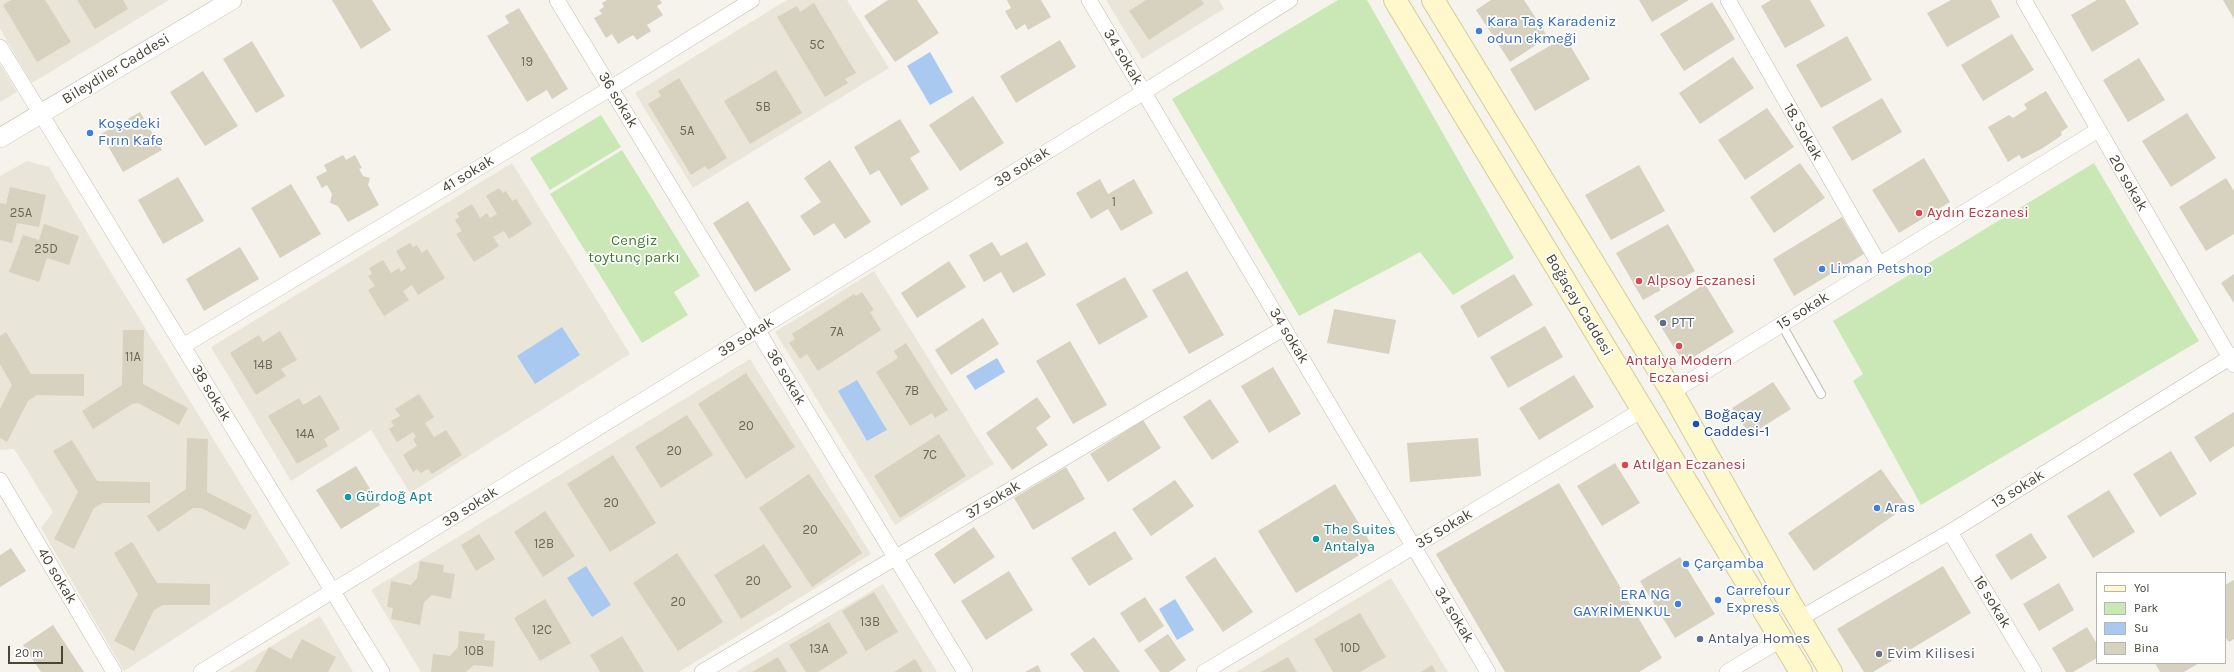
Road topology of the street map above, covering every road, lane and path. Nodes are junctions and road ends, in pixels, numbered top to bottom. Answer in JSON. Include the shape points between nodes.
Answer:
{"nodes":[{"id":1,"x":232,"y":0,"type":"edge"},
{"id":2,"x":557,"y":0,"type":"edge"},
{"id":3,"x":752,"y":0,"type":"edge"},
{"id":4,"x":1089,"y":0,"type":"edge"},
{"id":5,"x":1290,"y":0,"type":"edge"},
{"id":6,"x":1394,"y":0,"type":"edge"},
{"id":7,"x":1433,"y":0,"type":"edge"},
{"id":8,"x":1728,"y":0,"type":"edge"},
{"id":9,"x":2024,"y":0,"type":"edge"},
{"id":10,"x":0,"y":47,"type":"edge"},
{"id":11,"x":611,"y":88,"type":"junction"},
{"id":12,"x":1144,"y":92,"type":"junction"},
{"id":13,"x":40,"y":114,"type":"junction"},
{"id":14,"x":2098,"y":130,"type":"junction"},
{"id":15,"x":0,"y":138,"type":"edge"},
{"id":16,"x":1879,"y":264,"type":"junction"},
{"id":17,"x":1782,"y":325,"type":"junction"},
{"id":18,"x":1284,"y":328,"type":"junction"},
{"id":19,"x":758,"y":330,"type":"junction"},
{"id":20,"x":183,"y":346,"type":"junction"},
{"id":21,"x":2232,"y":359,"type":"edge"},
{"id":22,"x":1672,"y":392,"type":"junction"},
{"id":23,"x":1822,"y":394,"type":"dead end"},
{"id":24,"x":1642,"y":410,"type":"junction"},
{"id":25,"x":0,"y":480,"type":"edge"},
{"id":26,"x":1950,"y":532,"type":"junction"},
{"id":27,"x":1414,"y":547,"type":"junction"},
{"id":28,"x":896,"y":557,"type":"junction"},
{"id":29,"x":333,"y":591,"type":"junction"},
{"id":30,"x":1799,"y":619,"type":"junction"},
{"id":31,"x":1782,"y":639,"type":"junction"},
{"id":32,"x":114,"y":672,"type":"edge"},
{"id":33,"x":201,"y":672,"type":"edge"},
{"id":34,"x":382,"y":672,"type":"edge"},
{"id":35,"x":702,"y":672,"type":"edge"},
{"id":36,"x":965,"y":672,"type":"edge"},
{"id":37,"x":1204,"y":672,"type":"edge"},
{"id":38,"x":1488,"y":672,"type":"edge"},
{"id":39,"x":1727,"y":672,"type":"edge"},
{"id":40,"x":1801,"y":672,"type":"edge"},
{"id":41,"x":1831,"y":672,"type":"edge"},
{"id":42,"x":2034,"y":672,"type":"edge"}],
"edges":[{"from":1,"to":13,"type":"street","name":"Bileydiler Caddesi"},
{"from":2,"to":11,"type":"street","name":"36 sokak"},
{"from":3,"to":11,"type":"street","name":"41 sokak"},
{"from":4,"to":12,"type":"street","name":"34 sokak"},
{"from":5,"to":12,"type":"street","name":"39 sokak"},
{"from":6,"to":24,"type":"main road","name":"Boğaçay Caddesi"},
{"from":7,"to":22,"type":"main road"},
{"from":8,"to":16,"type":"street","name":"18. Sokak"},
{"from":9,"to":14,"type":"street","name":"20 sokak"},
{"from":10,"to":13,"type":"street","name":"38 sokak"},
{"from":11,"to":19,"type":"street","name":"36 sokak"},
{"from":11,"to":20,"type":"street","name":"41 sokak"},
{"from":12,"to":18,"type":"street","name":"34 sokak"},
{"from":12,"to":19,"type":"street","name":"39 sokak"},
{"from":13,"to":15,"type":"street","name":"Bileydiler Caddesi"},
{"from":13,"to":20,"type":"street","name":"38 sokak"},
{"from":14,"to":16,"type":"street","name":"15 sokak"},
{"from":14,"to":21,"type":"street","name":"20 sokak"},
{"from":16,"to":17,"type":"street","name":"15 sokak"},
{"from":17,"to":22,"type":"street","name":"15 sokak"},
{"from":17,"to":23,"type":"lane"},
{"from":18,"to":27,"type":"street","name":"34 sokak"},
{"from":18,"to":28,"type":"street","name":"37 sokak"},
{"from":19,"to":28,"type":"street","name":"36 sokak"},
{"from":19,"to":29,"type":"street","name":"39 sokak"},
{"from":20,"to":29,"type":"street","name":"38 sokak"},
{"from":21,"to":26,"type":"street","name":"13 sokak"},
{"from":22,"to":30,"type":"main road"},
{"from":24,"to":27,"type":"street","name":"35 Sokak"},
{"from":24,"to":31,"type":"main road","name":"Boğaçay Caddesi"},
{"from":25,"to":32,"type":"street","name":"40 sokak"},
{"from":26,"to":30,"type":"street","name":"13 sokak"},
{"from":26,"to":42,"type":"street","name":"16 sokak"},
{"from":27,"to":37,"type":"street","name":"35 Sokak"},
{"from":27,"to":38,"type":"street","name":"34 sokak"},
{"from":28,"to":35,"type":"street","name":"37 sokak"},
{"from":28,"to":36,"type":"street","name":"36 sokak"},
{"from":29,"to":33,"type":"street","name":"39 sokak"},
{"from":29,"to":34,"type":"street","name":"38 sokak"},
{"from":30,"to":41,"type":"main road"},
{"from":31,"to":39,"type":"street"},
{"from":31,"to":40,"type":"main road","name":"Boğaçay Caddesi"}]}
